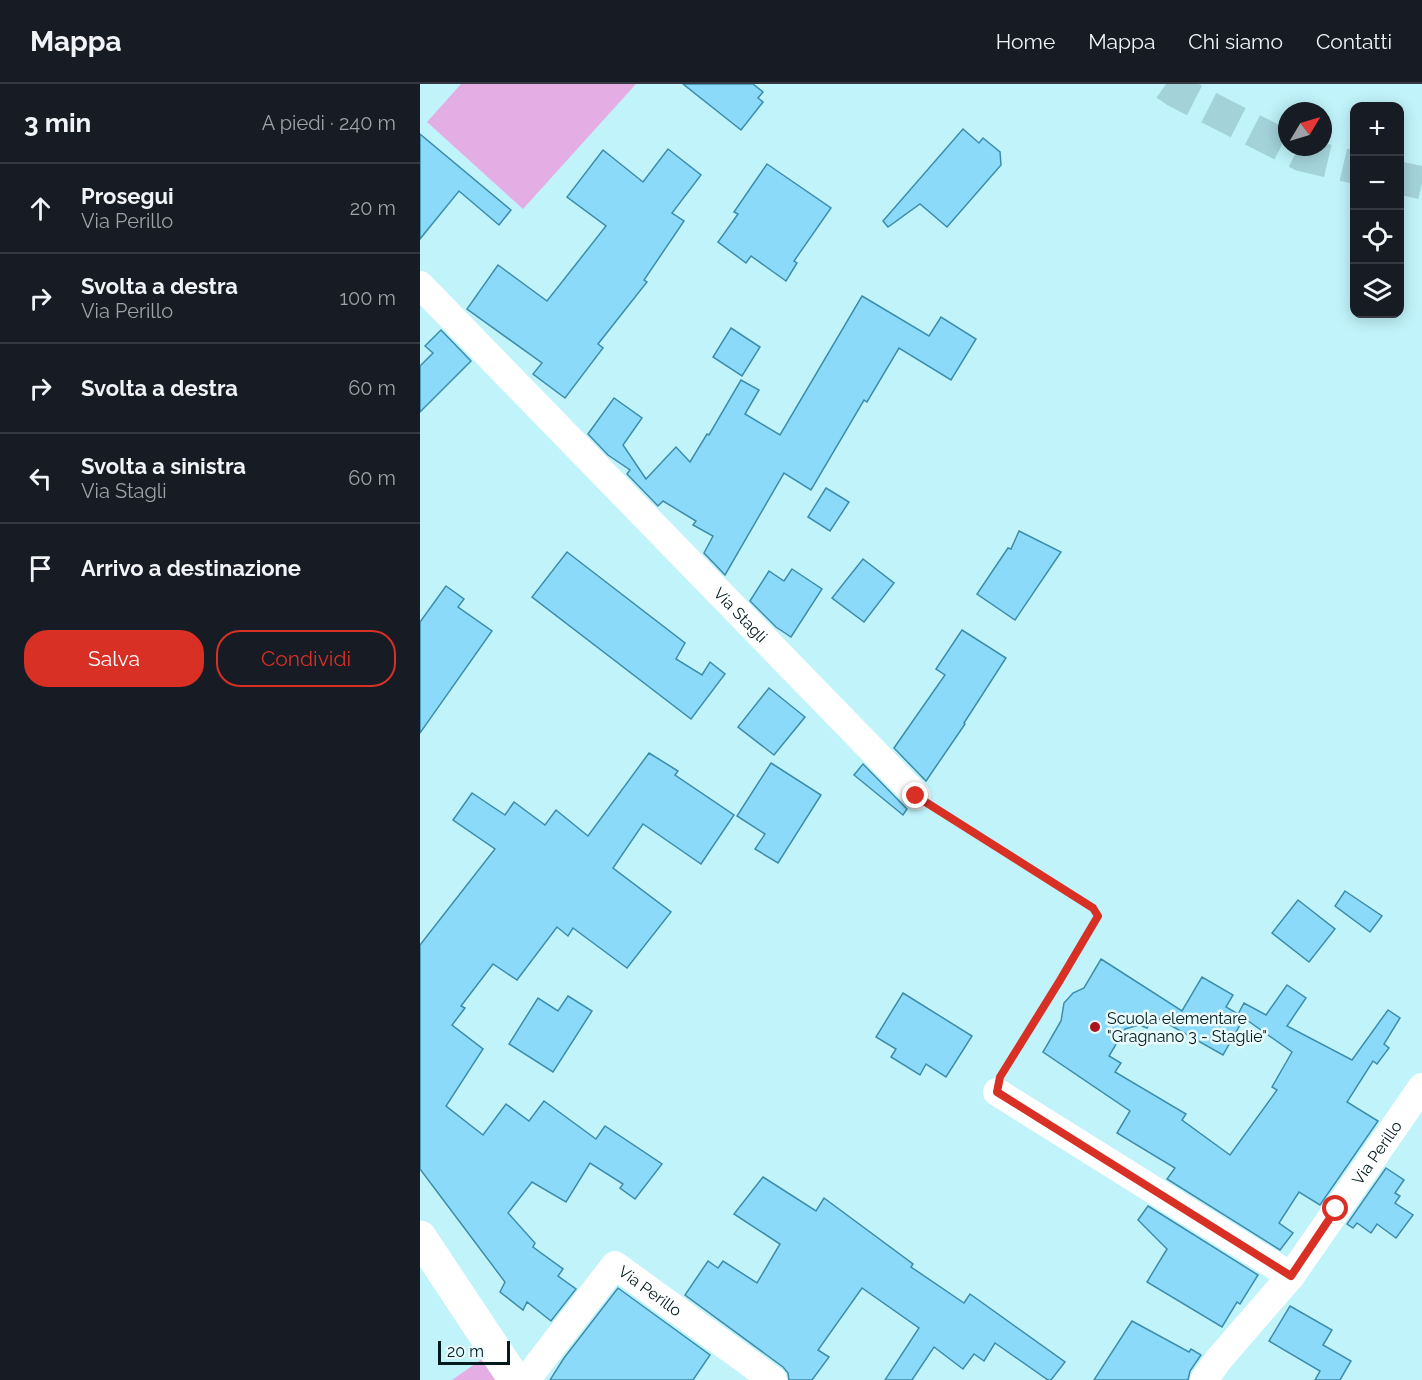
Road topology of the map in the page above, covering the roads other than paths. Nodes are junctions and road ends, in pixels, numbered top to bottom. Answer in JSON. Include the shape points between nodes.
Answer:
{"nodes":[{"id":1,"x":420,"y":285,"type":"edge"},
{"id":2,"x":916,"y":796,"type":"road end"},
{"id":3,"x":1422,"y":1087,"type":"edge"},
{"id":4,"x":997,"y":1092,"type":"road end"},
{"id":5,"x":420,"y":1237,"type":"edge"},
{"id":6,"x":1291,"y":1276,"type":"junction"},
{"id":7,"x":515,"y":1380,"type":"edge"},
{"id":8,"x":526,"y":1380,"type":"edge"},
{"id":9,"x":773,"y":1380,"type":"edge"},
{"id":10,"x":1204,"y":1380,"type":"edge"}],
"edges":[{"from":1,"to":2,"type":"street","name":"Via Stagli"},
{"from":3,"to":6,"type":"street","name":"Via Perillo"},
{"from":4,"to":6,"type":"street"},
{"from":5,"to":7,"type":"street"},
{"from":6,"to":10,"type":"street","name":"Via Perillo"},
{"from":8,"to":9,"type":"street","name":"Via Perillo","via":[[615,1265]]}]}
